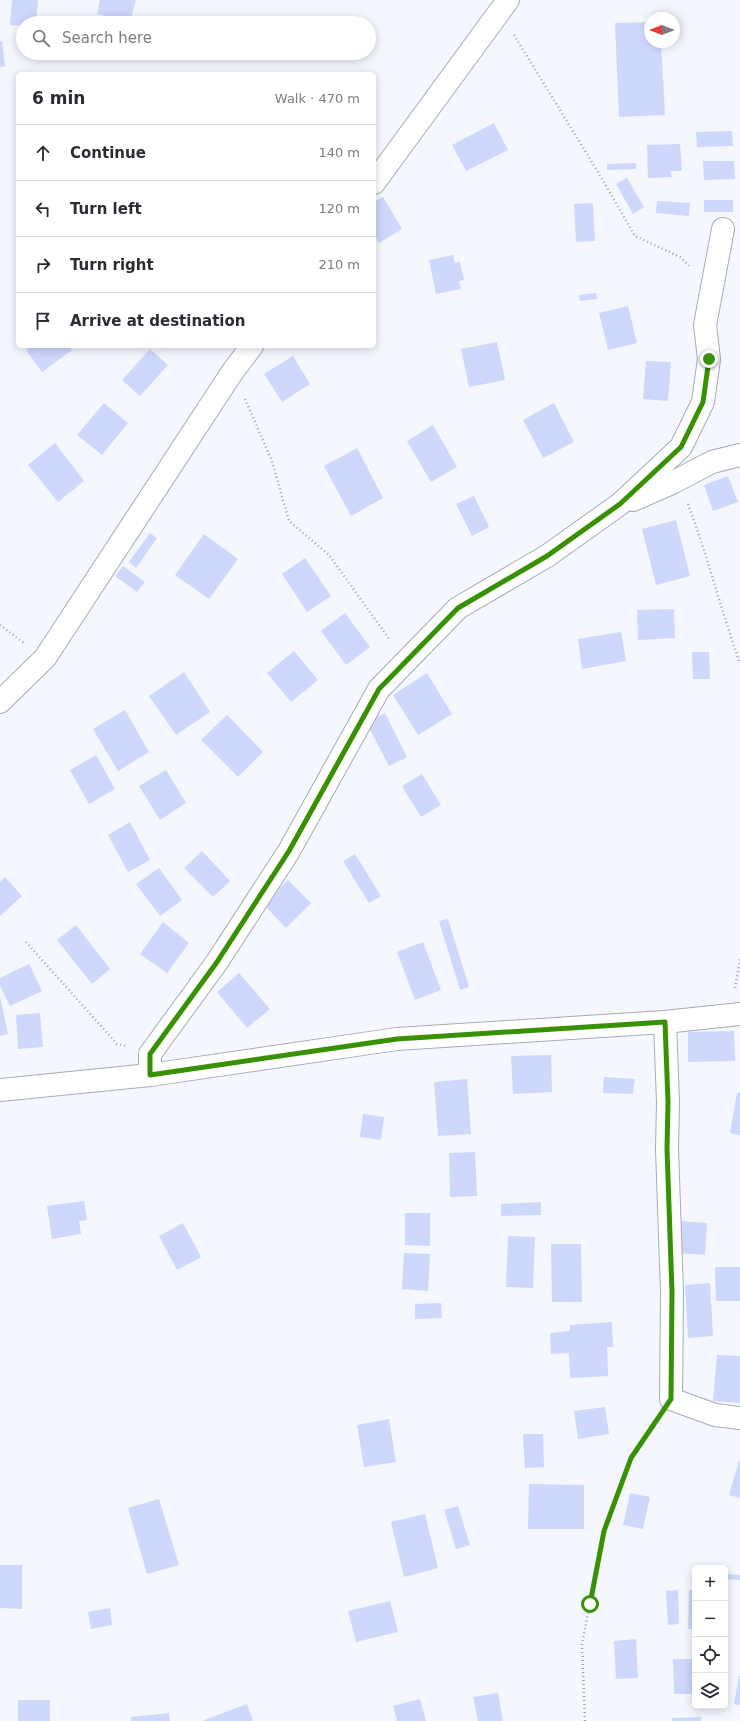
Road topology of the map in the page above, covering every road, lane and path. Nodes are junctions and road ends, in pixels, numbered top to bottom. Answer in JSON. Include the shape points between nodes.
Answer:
{"nodes":[{"id":1,"x":503,"y":5,"type":"edge"},
{"id":2,"x":376,"y":180,"type":"edge"},
{"id":3,"x":723,"y":229,"type":"dead end"},
{"id":4,"x":712,"y":288,"type":"junction"},
{"id":5,"x":250,"y":348,"type":"edge"},
{"id":6,"x":233,"y":371,"type":"junction"},
{"id":7,"x":740,"y":455,"type":"edge"},
{"id":8,"x":672,"y":483,"type":"junction"},
{"id":9,"x":620,"y":504,"type":"junction"},
{"id":10,"x":406,"y":662,"type":"junction"},
{"id":11,"x":740,"y":663,"type":"edge"},
{"id":12,"x":0,"y":702,"type":"edge"},
{"id":13,"x":26,"y":942,"type":"dead end"},
{"id":14,"x":740,"y":1014,"type":"edge"},
{"id":15,"x":665,"y":1022,"type":"junction"},
{"id":16,"x":150,"y":1054,"type":"junction"},
{"id":17,"x":150,"y":1075,"type":"junction"},
{"id":18,"x":0,"y":1090,"type":"edge"},
{"id":19,"x":671,"y":1399,"type":"junction"},
{"id":20,"x":740,"y":1418,"type":"edge"},
{"id":21,"x":585,"y":1721,"type":"edge"}],
"edges":[{"from":1,"to":2,"type":"street"},
{"from":1,"to":4,"type":"path","via":[[634,236],[680,257]]},
{"from":3,"to":4,"type":"street"},
{"from":4,"to":9,"type":"street","via":[[705,325],[709,359],[703,402],[681,447]]},
{"from":5,"to":6,"type":"street"},
{"from":6,"to":10,"type":"path","via":[[272,460],[289,521],[328,555]]},
{"from":6,"to":12,"type":"street","via":[[45,658]]},
{"from":7,"to":8,"type":"street","via":[[712,462]]},
{"from":8,"to":9,"type":"street"},
{"from":8,"to":11,"type":"path","via":[[687,503],[703,543]]},
{"from":9,"to":10,"type":"street","via":[[547,556],[458,608]]},
{"from":10,"to":16,"type":"street","via":[[379,689],[289,851],[217,962]]},
{"from":13,"to":16,"type":"path","via":[[117,1044]]},
{"from":14,"to":15,"type":"street"},
{"from":15,"to":17,"type":"street","via":[[397,1039]]},
{"from":15,"to":19,"type":"street","via":[[672,1292]]},
{"from":16,"to":17,"type":"street"},
{"from":17,"to":18,"type":"street"},
{"from":19,"to":20,"type":"street","via":[[715,1415]]},
{"from":19,"to":21,"type":"path","via":[[631,1458],[604,1531],[582,1644]]}]}
